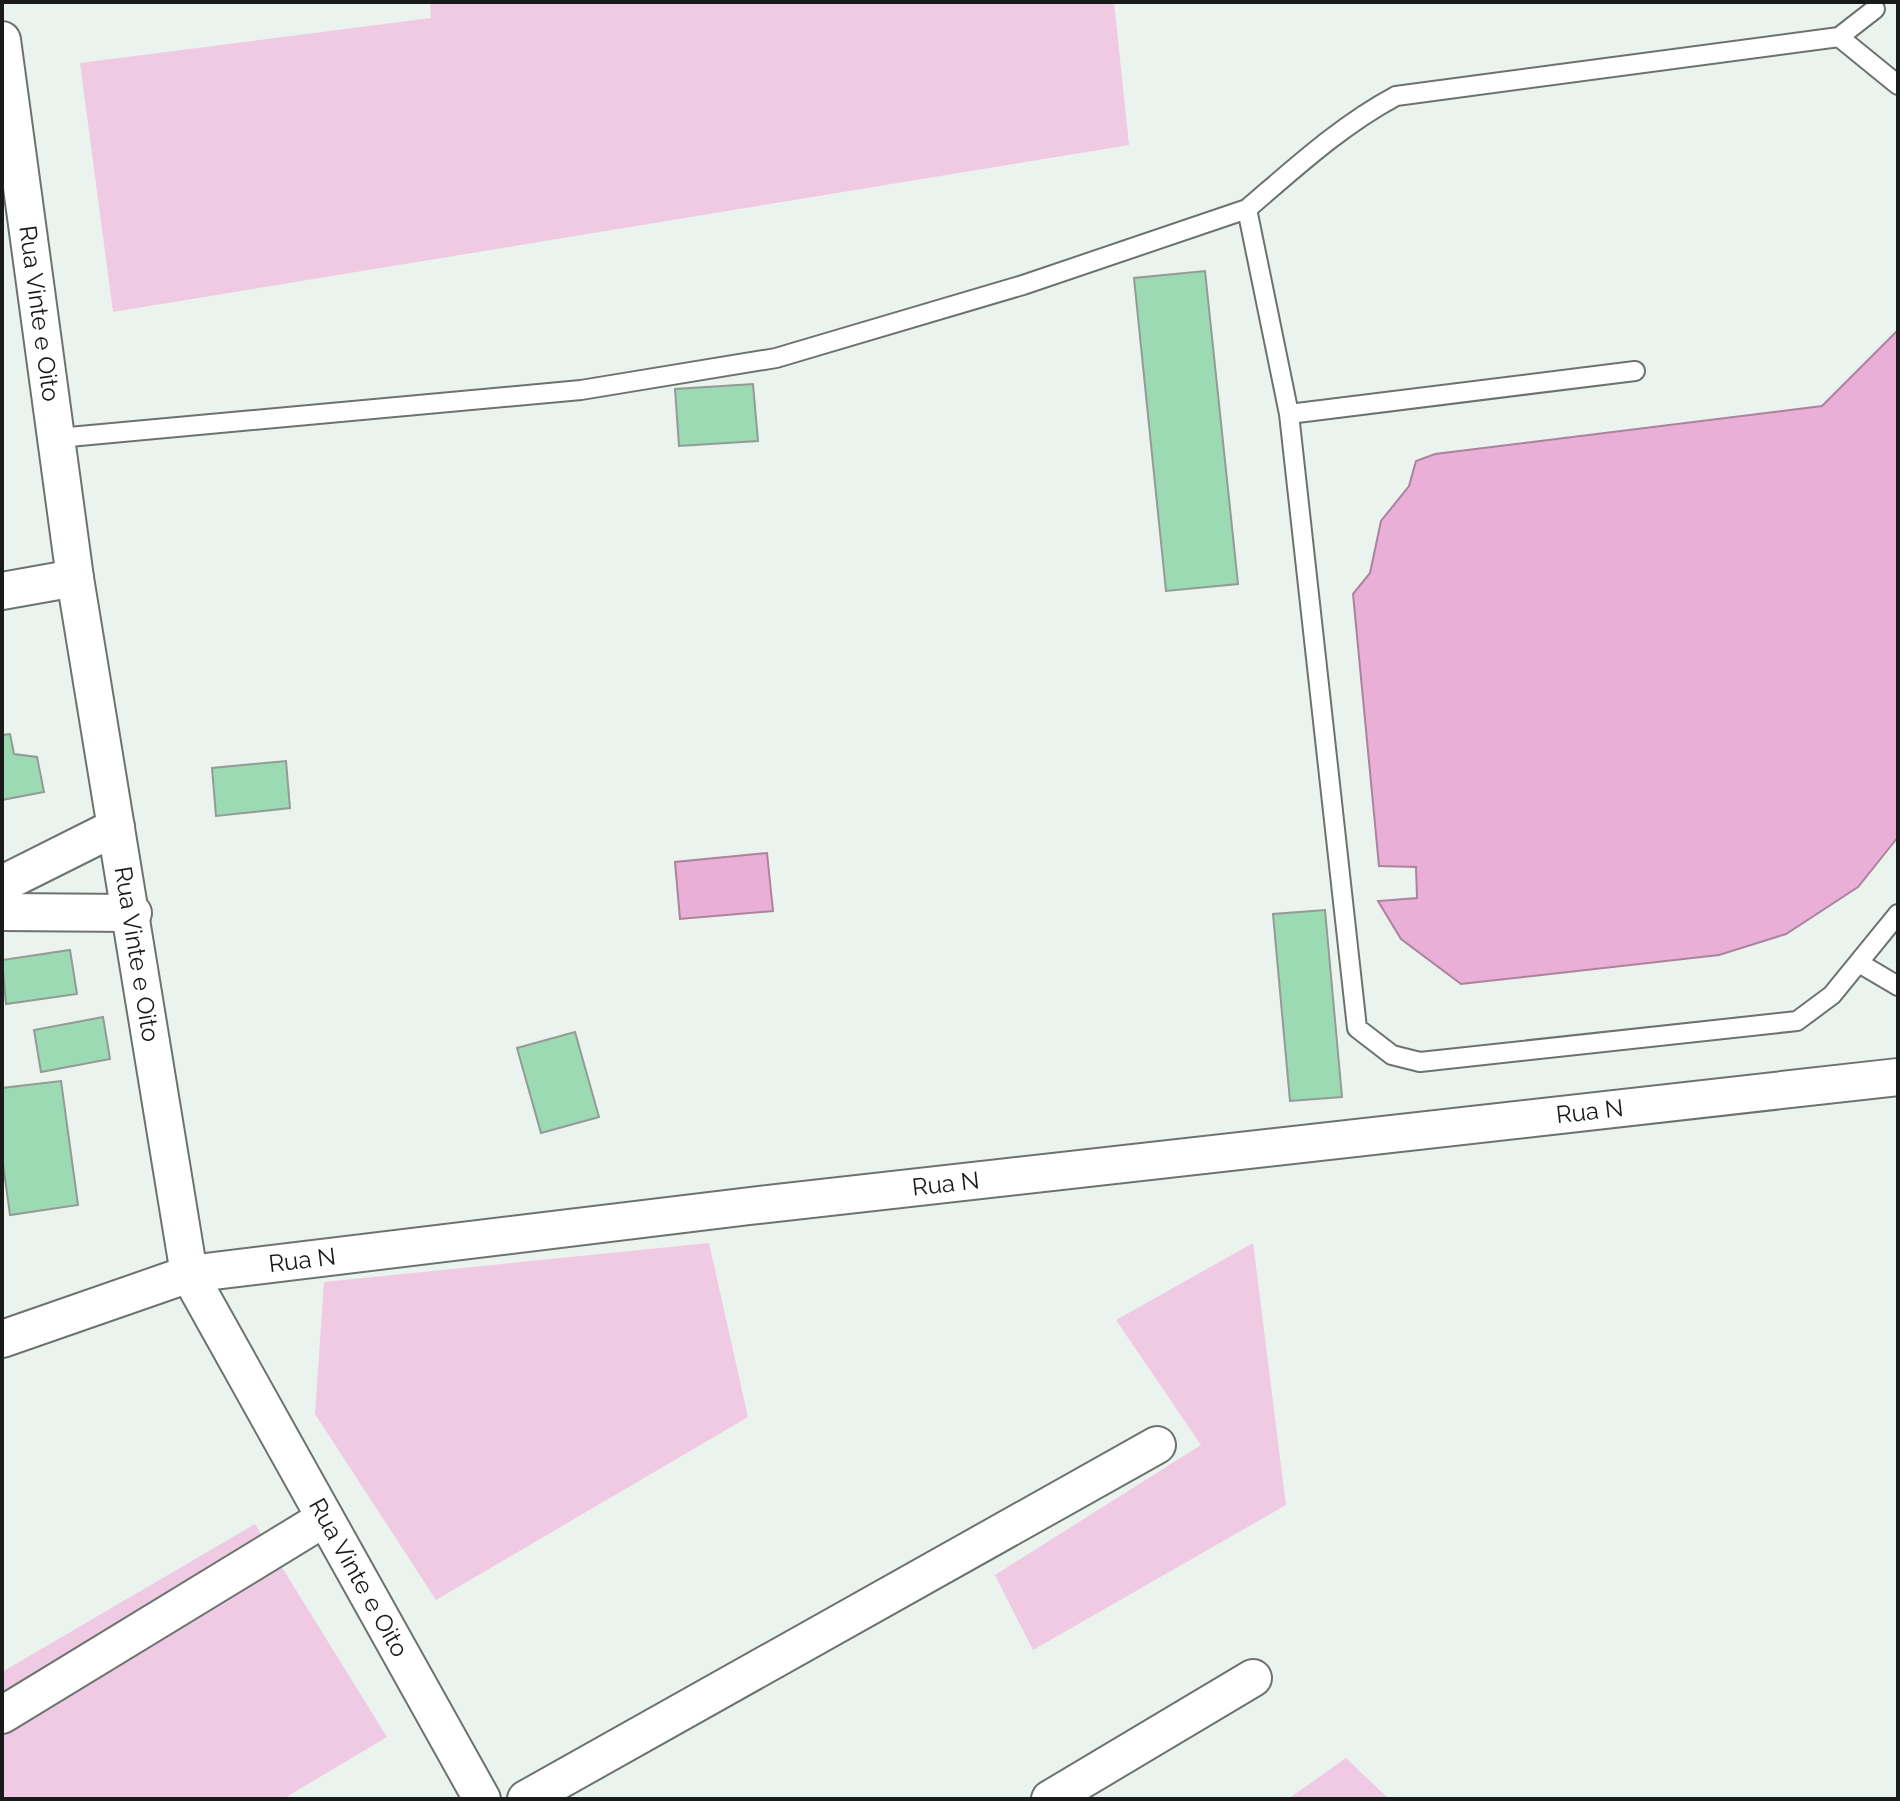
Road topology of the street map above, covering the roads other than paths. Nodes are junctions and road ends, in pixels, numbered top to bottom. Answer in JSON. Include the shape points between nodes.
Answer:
{"nodes":[{"id":1,"x":1875,"y":9,"type":"dead end"},
{"id":2,"x":1839,"y":37,"type":"junction"},
{"id":3,"x":2,"y":40,"type":"edge"},
{"id":4,"x":1898,"y":85,"type":"edge"},
{"id":5,"x":1247,"y":209,"type":"junction"},
{"id":6,"x":14,"y":213,"type":"edge"},
{"id":7,"x":1635,"y":371,"type":"dead end"},
{"id":8,"x":1289,"y":414,"type":"junction"},
{"id":9,"x":58,"y":438,"type":"junction"},
{"id":10,"x":75,"y":578,"type":"junction"},
{"id":11,"x":2,"y":591,"type":"edge"},
{"id":12,"x":116,"y":827,"type":"junction"},
{"id":13,"x":2,"y":884,"type":"edge"},
{"id":14,"x":2,"y":912,"type":"edge"},
{"id":15,"x":133,"y":913,"type":"junction"},
{"id":16,"x":1898,"y":914,"type":"edge"},
{"id":17,"x":1859,"y":963,"type":"junction"},
{"id":18,"x":1898,"y":986,"type":"edge"},
{"id":19,"x":1898,"y":1077,"type":"edge"},
{"id":20,"x":189,"y":1274,"type":"junction"},
{"id":21,"x":2,"y":1339,"type":"edge"},
{"id":22,"x":1157,"y":1445,"type":"dead end"},
{"id":23,"x":325,"y":1518,"type":"junction"},
{"id":24,"x":1253,"y":1678,"type":"dead end"},
{"id":25,"x":2,"y":1715,"type":"edge"},
{"id":26,"x":482,"y":1799,"type":"edge"},
{"id":27,"x":526,"y":1799,"type":"edge"},
{"id":28,"x":1050,"y":1799,"type":"edge"}],
"edges":[{"from":1,"to":2,"type":"lane"},
{"from":2,"to":4,"type":"lane"},
{"from":2,"to":5,"type":"lane","via":[[1396,96],[1365,112]]},
{"from":3,"to":6,"type":"street","name":"Rua Vinte e Oito"},
{"from":5,"to":8,"type":"lane"},
{"from":5,"to":9,"type":"lane","via":[[1023,285],[776,358],[581,390]]},
{"from":6,"to":9,"type":"street","name":"Rua Vinte e Oito"},
{"from":7,"to":8,"type":"lane"},
{"from":8,"to":17,"type":"lane","via":[[1357,1028],[1392,1055],[1420,1062],[1797,1021],[1832,995]]},
{"from":9,"to":10,"type":"street","name":"Rua Vinte e Oito"},
{"from":10,"to":11,"type":"street"},
{"from":10,"to":12,"type":"street","name":"Rua Vinte e Oito"},
{"from":12,"to":13,"type":"street"},
{"from":12,"to":15,"type":"street","name":"Rua Vinte e Oito"},
{"from":14,"to":15,"type":"street"},
{"from":15,"to":20,"type":"street","name":"Rua Vinte e Oito"},
{"from":16,"to":17,"type":"lane"},
{"from":17,"to":18,"type":"lane"},
{"from":19,"to":20,"type":"street","name":"Rua N"},
{"from":20,"to":21,"type":"street","name":"Rua N"},
{"from":20,"to":23,"type":"street","name":"Rua Vinte e Oito"},
{"from":22,"to":27,"type":"street"},
{"from":23,"to":25,"type":"street"},
{"from":23,"to":26,"type":"street","name":"Rua Vinte e Oito"},
{"from":24,"to":28,"type":"street"}]}
